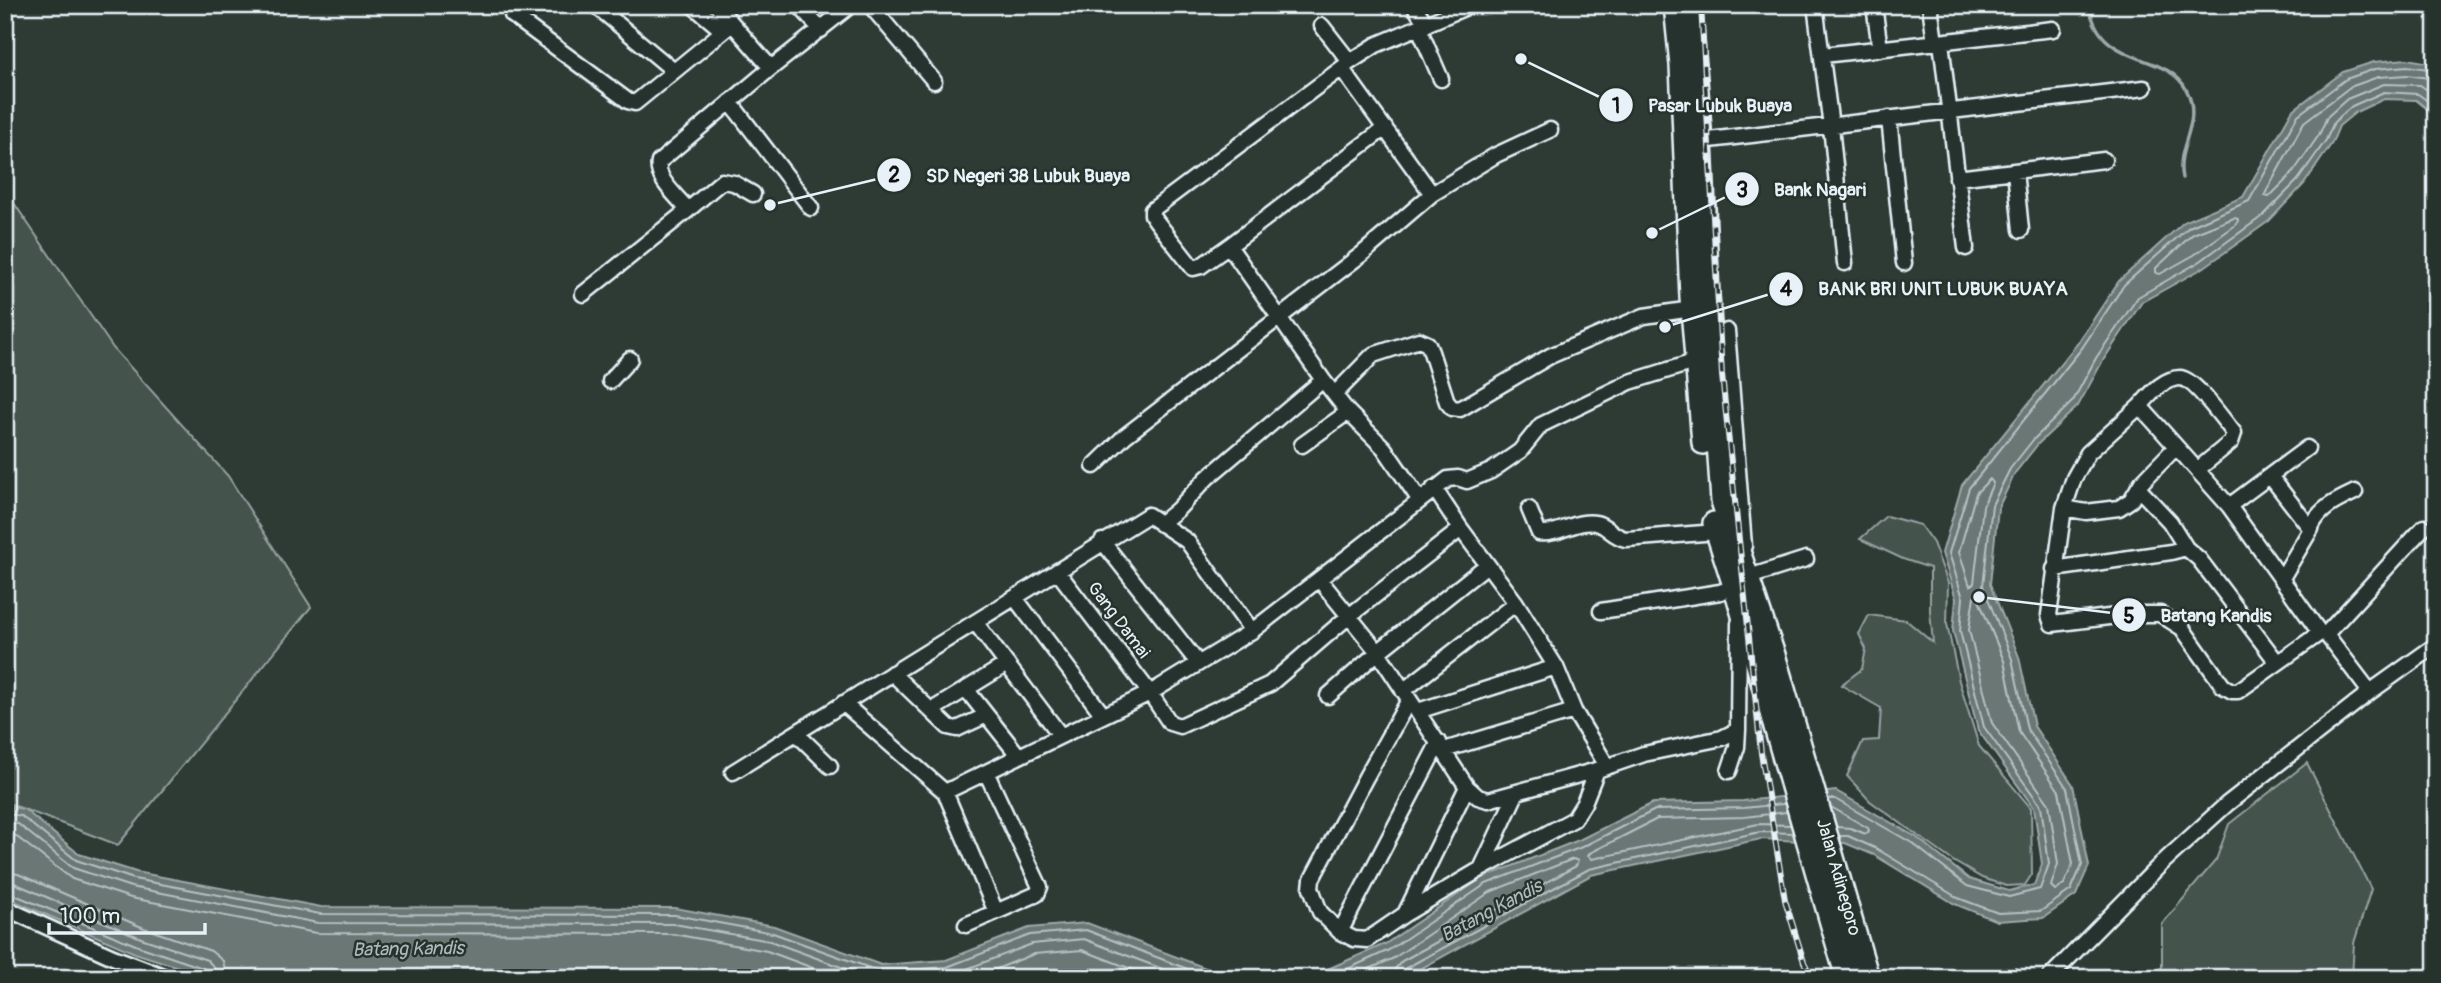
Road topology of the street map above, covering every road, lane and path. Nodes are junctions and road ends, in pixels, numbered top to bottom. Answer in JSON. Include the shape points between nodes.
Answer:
{"nodes":[{"id":1,"x":525,"y":5,"type":"edge"},
{"id":2,"x":595,"y":5,"type":"edge"},
{"id":3,"x":692,"y":5,"type":"edge"},
{"id":4,"x":716,"y":5,"type":"edge"},
{"id":5,"x":799,"y":5,"type":"edge"},
{"id":6,"x":851,"y":5,"type":"edge"},
{"id":7,"x":870,"y":5,"type":"edge"},
{"id":8,"x":1414,"y":5,"type":"edge"},
{"id":9,"x":1471,"y":5,"type":"edge"},
{"id":10,"x":1675,"y":5,"type":"edge"},
{"id":11,"x":1690,"y":5,"type":"edge"},
{"id":12,"x":1815,"y":5,"type":"edge"},
{"id":13,"x":1874,"y":5,"type":"edge"},
{"id":14,"x":1930,"y":5,"type":"edge"},
{"id":15,"x":1322,"y":26,"type":"dead end"},
{"id":16,"x":1423,"y":27,"type":"junction"},
{"id":17,"x":728,"y":28,"type":"junction"},
{"id":18,"x":2053,"y":29,"type":"dead end"},
{"id":19,"x":821,"y":30,"type":"junction"},
{"id":20,"x":1938,"y":42,"type":"junction"},
{"id":21,"x":1880,"y":49,"type":"junction"},
{"id":22,"x":1823,"y":55,"type":"junction"},
{"id":23,"x":1346,"y":65,"type":"junction"},
{"id":24,"x":771,"y":68,"type":"junction"},
{"id":25,"x":674,"y":71,"type":"junction"},
{"id":26,"x":1441,"y":79,"type":"dead end"},
{"id":27,"x":934,"y":81,"type":"dead end"},
{"id":28,"x":2144,"y":88,"type":"dead end"},
{"id":29,"x":730,"y":102,"type":"junction"},
{"id":30,"x":1950,"y":110,"type":"junction"},
{"id":31,"x":1889,"y":118,"type":"junction"},
{"id":32,"x":1831,"y":126,"type":"junction"},
{"id":33,"x":1385,"y":128,"type":"junction"},
{"id":34,"x":1550,"y":130,"type":"dead end"},
{"id":35,"x":1701,"y":141,"type":"junction"},
{"id":36,"x":2104,"y":160,"type":"dead end"},
{"id":37,"x":2015,"y":171,"type":"junction"},
{"id":38,"x":1957,"y":178,"type":"junction"},
{"id":39,"x":752,"y":194,"type":"dead end"},
{"id":40,"x":1432,"y":194,"type":"junction"},
{"id":41,"x":811,"y":208,"type":"dead end"},
{"id":42,"x":688,"y":210,"type":"junction"},
{"id":43,"x":2021,"y":230,"type":"dead end"},
{"id":44,"x":1229,"y":246,"type":"junction"},
{"id":45,"x":1966,"y":248,"type":"dead end"},
{"id":46,"x":1845,"y":263,"type":"dead end"},
{"id":47,"x":1904,"y":263,"type":"dead end"},
{"id":48,"x":1698,"y":265,"type":"junction"},
{"id":49,"x":583,"y":294,"type":"dead end"},
{"id":50,"x":1697,"y":300,"type":"junction"},
{"id":51,"x":1280,"y":317,"type":"junction"},
{"id":52,"x":1727,"y":331,"type":"dead end"},
{"id":53,"x":630,"y":359,"type":"dead end"},
{"id":54,"x":1697,"y":361,"type":"junction"},
{"id":55,"x":1323,"y":380,"type":"junction"},
{"id":56,"x":610,"y":381,"type":"dead end"},
{"id":57,"x":1335,"y":394,"type":"junction"},
{"id":58,"x":2140,"y":407,"type":"junction"},
{"id":59,"x":1348,"y":412,"type":"junction"},
{"id":60,"x":1302,"y":445,"type":"dead end"},
{"id":61,"x":2176,"y":447,"type":"junction"},
{"id":62,"x":2307,"y":447,"type":"dead end"},
{"id":63,"x":1094,"y":466,"type":"dead end"},
{"id":64,"x":2197,"y":471,"type":"junction"},
{"id":65,"x":2270,"y":476,"type":"junction"},
{"id":66,"x":1434,"y":488,"type":"junction"},
{"id":67,"x":2138,"y":488,"type":"junction"},
{"id":68,"x":2355,"y":492,"type":"dead end"},
{"id":69,"x":1419,"y":499,"type":"junction"},
{"id":70,"x":2229,"y":506,"type":"junction"},
{"id":71,"x":2064,"y":508,"type":"junction"},
{"id":72,"x":1529,"y":509,"type":"dead end"},
{"id":73,"x":1160,"y":524,"type":"junction"},
{"id":74,"x":2311,"y":527,"type":"junction"},
{"id":75,"x":2424,"y":527,"type":"dead end"},
{"id":76,"x":1461,"y":529,"type":"junction"},
{"id":77,"x":1717,"y":532,"type":"junction"},
{"id":78,"x":1102,"y":541,"type":"junction"},
{"id":79,"x":2186,"y":548,"type":"junction"},
{"id":80,"x":2171,"y":552,"type":"junction"},
{"id":81,"x":1805,"y":559,"type":"dead end"},
{"id":82,"x":2202,"y":563,"type":"junction"},
{"id":83,"x":1487,"y":565,"type":"junction"},
{"id":84,"x":2054,"y":569,"type":"junction"},
{"id":85,"x":1057,"y":571,"type":"junction"},
{"id":86,"x":2282,"y":578,"type":"junction"},
{"id":87,"x":1319,"y":579,"type":"junction"},
{"id":88,"x":1742,"y":583,"type":"junction"},
{"id":89,"x":1015,"y":598,"type":"junction"},
{"id":90,"x":1516,"y":603,"type":"junction"},
{"id":91,"x":1601,"y":611,"type":"dead end"},
{"id":92,"x":1349,"y":616,"type":"junction"},
{"id":93,"x":975,"y":622,"type":"junction"},
{"id":94,"x":1251,"y":631,"type":"junction"},
{"id":95,"x":2323,"y":633,"type":"junction"},
{"id":96,"x":2436,"y":645,"type":"edge"},
{"id":97,"x":1378,"y":652,"type":"junction"},
{"id":98,"x":2277,"y":662,"type":"junction"},
{"id":99,"x":1199,"y":663,"type":"junction"},
{"id":100,"x":1007,"y":664,"type":"junction"},
{"id":101,"x":1556,"y":667,"type":"junction"},
{"id":102,"x":892,"y":673,"type":"junction"},
{"id":103,"x":966,"y":689,"type":"junction"},
{"id":104,"x":2370,"y":692,"type":"junction"},
{"id":105,"x":1150,"y":693,"type":"junction"},
{"id":106,"x":1328,"y":696,"type":"dead end"},
{"id":107,"x":1410,"y":701,"type":"junction"},
{"id":108,"x":843,"y":703,"type":"junction"},
{"id":109,"x":932,"y":710,"type":"junction"},
{"id":110,"x":1574,"y":711,"type":"junction"},
{"id":111,"x":1103,"y":715,"type":"junction"},
{"id":112,"x":985,"y":716,"type":"junction"},
{"id":113,"x":1738,"y":730,"type":"junction"},
{"id":114,"x":796,"y":733,"type":"junction"},
{"id":115,"x":1061,"y":736,"type":"junction"},
{"id":116,"x":1441,"y":746,"type":"junction"},
{"id":117,"x":1018,"y":755,"type":"junction"},
{"id":118,"x":830,"y":766,"type":"dead end"},
{"id":119,"x":1602,"y":768,"type":"junction"},
{"id":120,"x":1729,"y":771,"type":"dead end"},
{"id":121,"x":733,"y":772,"type":"dead end"},
{"id":122,"x":986,"y":772,"type":"junction"},
{"id":123,"x":1467,"y":788,"type":"junction"},
{"id":124,"x":944,"y":792,"type":"junction"},
{"id":125,"x":1516,"y":794,"type":"junction"},
{"id":126,"x":1820,"y":849,"type":"junction"},
{"id":127,"x":1481,"y":869,"type":"junction"},
{"id":128,"x":5,"y":908,"type":"edge"},
{"id":129,"x":996,"y":912,"type":"junction"},
{"id":130,"x":1405,"y":914,"type":"junction"},
{"id":131,"x":966,"y":925,"type":"dead end"},
{"id":132,"x":1340,"y":932,"type":"junction"},
{"id":133,"x":168,"y":978,"type":"edge"},
{"id":134,"x":1847,"y":978,"type":"edge"},
{"id":135,"x":1868,"y":978,"type":"edge"},
{"id":136,"x":2049,"y":978,"type":"edge"}],
"edges":[{"from":1,"to":25,"type":"street","via":[[512,15],[628,101],[635,103]]},
{"from":2,"to":25,"type":"street"},
{"from":3,"to":17,"type":"street"},
{"from":4,"to":17,"type":"street"},
{"from":5,"to":19,"type":"street"},
{"from":6,"to":19,"type":"street"},
{"from":7,"to":27,"type":"street"},
{"from":8,"to":16,"type":"street"},
{"from":9,"to":16,"type":"street"},
{"from":10,"to":48,"type":"highway"},
{"from":11,"to":35,"type":"highway"},
{"from":12,"to":22,"type":"street"},
{"from":13,"to":21,"type":"street"},
{"from":14,"to":20,"type":"street"},
{"from":15,"to":23,"type":"street"},
{"from":16,"to":23,"type":"street","via":[[1376,45]]},
{"from":16,"to":26,"type":"street"},
{"from":17,"to":24,"type":"street"},
{"from":17,"to":25,"type":"street"},
{"from":18,"to":20,"type":"street"},
{"from":19,"to":24,"type":"street"},
{"from":20,"to":21,"type":"street"},
{"from":20,"to":30,"type":"street"},
{"from":21,"to":22,"type":"street"},
{"from":22,"to":32,"type":"street"},
{"from":23,"to":33,"type":"street"},
{"from":23,"to":44,"type":"street","via":[[1152,210],[1193,268]]},
{"from":24,"to":29,"type":"street"},
{"from":28,"to":30,"type":"street"},
{"from":29,"to":41,"type":"street"},
{"from":29,"to":42,"type":"street","via":[[659,162],[660,176]]},
{"from":30,"to":31,"type":"street"},
{"from":30,"to":38,"type":"street"},
{"from":31,"to":32,"type":"street"},
{"from":31,"to":47,"type":"street"},
{"from":32,"to":35,"type":"street"},
{"from":32,"to":46,"type":"street"},
{"from":33,"to":40,"type":"street"},
{"from":33,"to":44,"type":"street"},
{"from":34,"to":40,"type":"street","via":[[1496,155]]},
{"from":35,"to":48,"type":"highway"},
{"from":36,"to":37,"type":"street"},
{"from":37,"to":38,"type":"street"},
{"from":37,"to":43,"type":"street"},
{"from":38,"to":45,"type":"street"},
{"from":39,"to":42,"type":"street","via":[[722,181]]},
{"from":40,"to":51,"type":"street"},
{"from":42,"to":49,"type":"street"},
{"from":44,"to":51,"type":"street"},
{"from":48,"to":50,"type":"highway"},
{"from":50,"to":54,"type":"highway"},
{"from":50,"to":57,"type":"street","via":[[1644,316],[1550,356],[1460,409],[1447,402],[1428,344],[1419,340],[1373,355]]},
{"from":50,"to":88,"type":"highway","via":[[1722,501]]},
{"from":51,"to":55,"type":"street"},
{"from":51,"to":63,"type":"street","via":[[1125,436]]},
{"from":52,"to":88,"type":"street"},
{"from":53,"to":56,"type":"street"},
{"from":54,"to":66,"type":"street","via":[[1639,379],[1541,425],[1527,445],[1491,471],[1467,481],[1448,479]]},
{"from":54,"to":77,"type":"highway","via":[[1706,489]]},
{"from":55,"to":57,"type":"street"},
{"from":55,"to":73,"type":"street"},
{"from":57,"to":59,"type":"street"},
{"from":58,"to":61,"type":"street"},
{"from":58,"to":64,"type":"street","via":[[2152,391],[2175,379],[2193,383],[2234,433],[2231,442]]},
{"from":58,"to":71,"type":"street","via":[[2088,453]]},
{"from":59,"to":60,"type":"street"},
{"from":59,"to":69,"type":"street","via":[[1384,448]]},
{"from":61,"to":64,"type":"street"},
{"from":61,"to":67,"type":"street"},
{"from":62,"to":65,"type":"street"},
{"from":64,"to":70,"type":"street"},
{"from":65,"to":70,"type":"street"},
{"from":65,"to":74,"type":"street"},
{"from":66,"to":69,"type":"street"},
{"from":66,"to":76,"type":"street"},
{"from":67,"to":71,"type":"street","via":[[2119,508],[2085,513]]},
{"from":67,"to":79,"type":"street","via":[[2170,522]]},
{"from":68,"to":74,"type":"street","via":[[2327,506]]},
{"from":69,"to":87,"type":"street"},
{"from":70,"to":86,"type":"street"},
{"from":71,"to":84,"type":"street"},
{"from":72,"to":77,"type":"street","via":[[1538,533],[1544,534],[1594,522],[1618,538]]},
{"from":73,"to":78,"type":"street","via":[[1148,515]]},
{"from":73,"to":94,"type":"street","via":[[1187,541]]},
{"from":74,"to":86,"type":"street"},
{"from":75,"to":95,"type":"street"},
{"from":76,"to":83,"type":"street"},
{"from":76,"to":92,"type":"street"},
{"from":77,"to":88,"type":"highway"},
{"from":78,"to":85,"type":"street"},
{"from":78,"to":99,"type":"street"},
{"from":79,"to":80,"type":"street"},
{"from":79,"to":82,"type":"street"},
{"from":80,"to":82,"type":"street","via":[[2177,558]]},
{"from":80,"to":84,"type":"street"},
{"from":81,"to":88,"type":"street"},
{"from":82,"to":98,"type":"street"},
{"from":83,"to":90,"type":"street"},
{"from":83,"to":97,"type":"street"},
{"from":84,"to":98,"type":"street","via":[[2052,624],[2160,614],[2182,628],[2223,686],[2232,691]]},
{"from":85,"to":89,"type":"street"},
{"from":85,"to":105,"type":"street","name":"Gang Damai"},
{"from":86,"to":95,"type":"street"},
{"from":87,"to":92,"type":"street"},
{"from":87,"to":94,"type":"street"},
{"from":88,"to":91,"type":"street","via":[[1720,592]]},
{"from":88,"to":113,"type":"street"},
{"from":88,"to":126,"type":"highway","name":"Jalan Adinegoro"},
{"from":89,"to":93,"type":"street"},
{"from":89,"to":111,"type":"street"},
{"from":90,"to":101,"type":"street"},
{"from":90,"to":107,"type":"street"},
{"from":92,"to":97,"type":"street"},
{"from":92,"to":105,"type":"street","name":"Gang Damai","via":[[1270,684],[1180,726],[1173,725]]},
{"from":93,"to":100,"type":"street"},
{"from":93,"to":102,"type":"street"},
{"from":94,"to":99,"type":"street"},
{"from":95,"to":98,"type":"street"},
{"from":95,"to":104,"type":"street"},
{"from":96,"to":104,"type":"street"},
{"from":97,"to":106,"type":"street"},
{"from":97,"to":107,"type":"street"},
{"from":99,"to":105,"type":"street"},
{"from":100,"to":103,"type":"street"},
{"from":100,"to":115,"type":"street"},
{"from":101,"to":107,"type":"street"},
{"from":101,"to":110,"type":"street"},
{"from":102,"to":108,"type":"street"},
{"from":102,"to":109,"type":"street"},
{"from":103,"to":109,"type":"street"},
{"from":103,"to":112,"type":"street"},
{"from":104,"to":136,"type":"street","via":[[2227,804],[2161,863]]},
{"from":105,"to":111,"type":"street"},
{"from":107,"to":116,"type":"street"},
{"from":107,"to":132,"type":"street","via":[[1312,879],[1320,912]]},
{"from":108,"to":114,"type":"street"},
{"from":108,"to":124,"type":"street"},
{"from":109,"to":112,"type":"street","via":[[954,729]]},
{"from":110,"to":116,"type":"street"},
{"from":110,"to":119,"type":"street"},
{"from":111,"to":115,"type":"street"},
{"from":112,"to":117,"type":"street"},
{"from":113,"to":119,"type":"street"},
{"from":113,"to":120,"type":"street"},
{"from":114,"to":118,"type":"street"},
{"from":114,"to":121,"type":"street"},
{"from":115,"to":117,"type":"street"},
{"from":116,"to":123,"type":"street"},
{"from":116,"to":132,"type":"street"},
{"from":117,"to":122,"type":"street"},
{"from":119,"to":125,"type":"street"},
{"from":119,"to":127,"type":"street","via":[[1574,818]]},
{"from":122,"to":124,"type":"street"},
{"from":122,"to":129,"type":"street","via":[[1040,887],[1037,894]]},
{"from":123,"to":125,"type":"street","via":[[1488,800]]},
{"from":123,"to":130,"type":"street"},
{"from":124,"to":129,"type":"street"},
{"from":125,"to":127,"type":"street"},
{"from":126,"to":134,"type":"highway","name":"Jalan Adinegoro"},
{"from":126,"to":135,"type":"highway","name":"Jalan Adinegoro"},
{"from":127,"to":130,"type":"street"},
{"from":128,"to":133,"type":"street"},
{"from":129,"to":131,"type":"street"},
{"from":130,"to":132,"type":"street","via":[[1367,940]]}]}
